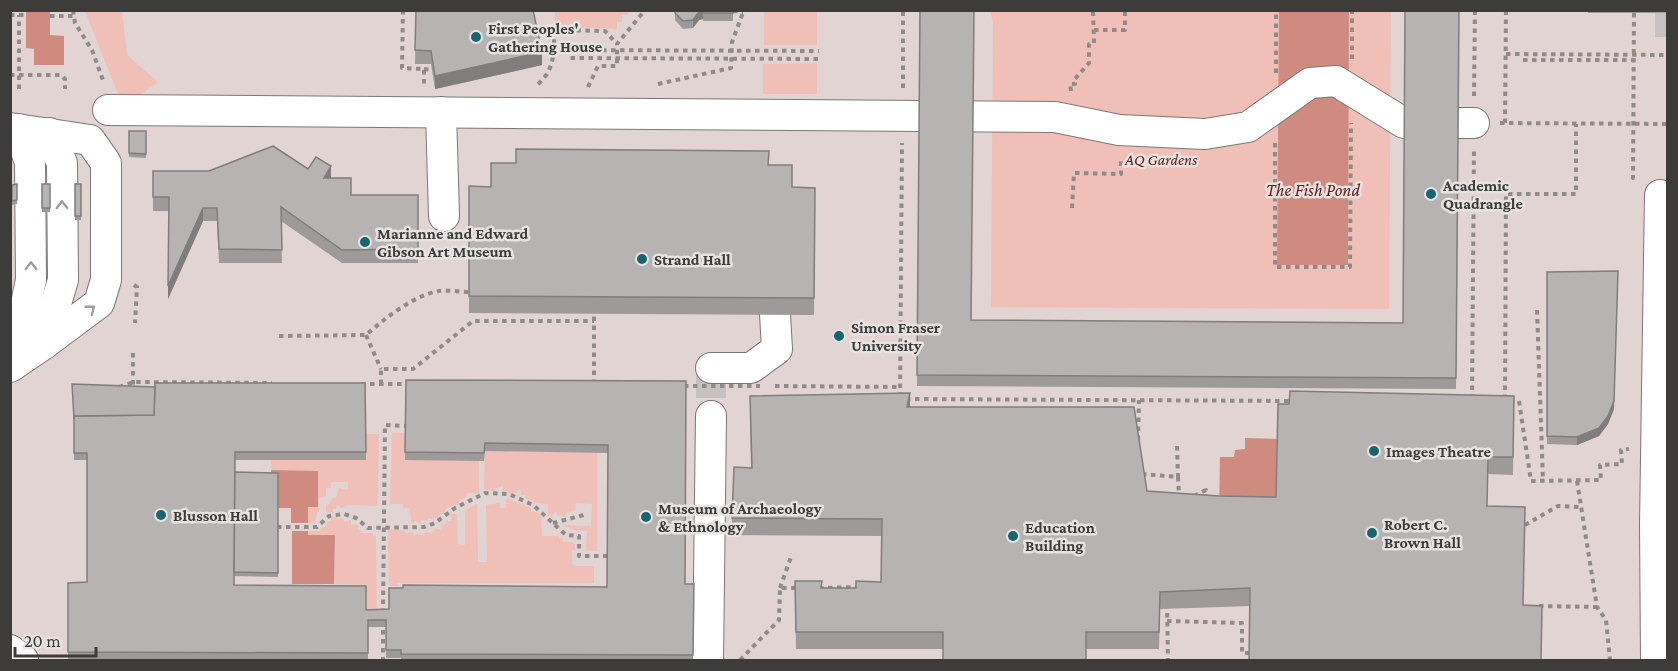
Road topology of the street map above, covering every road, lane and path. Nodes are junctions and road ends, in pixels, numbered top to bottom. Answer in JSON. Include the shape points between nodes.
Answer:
{"nodes":[{"id":1,"x":72,"y":10,"type":"edge"},
{"id":2,"x":403,"y":10,"type":"edge"},
{"id":3,"x":645,"y":10,"type":"edge"},
{"id":4,"x":903,"y":10,"type":"edge"},
{"id":5,"x":1089,"y":10,"type":"edge"},
{"id":6,"x":1125,"y":10,"type":"edge"},
{"id":7,"x":1276,"y":10,"type":"edge"},
{"id":8,"x":1352,"y":10,"type":"edge"},
{"id":9,"x":1475,"y":10,"type":"edge"},
{"id":10,"x":1506,"y":10,"type":"edge"},
{"id":11,"x":733,"y":11,"type":"edge"},
{"id":12,"x":744,"y":11,"type":"edge"},
{"id":13,"x":1634,"y":13,"type":"dead end"},
{"id":14,"x":10,"y":15,"type":"edge"},
{"id":15,"x":19,"y":15,"type":"junction"},
{"id":16,"x":26,"y":15,"type":"dead end"},
{"id":17,"x":50,"y":16,"type":"dead end"},
{"id":18,"x":73,"y":16,"type":"junction"},
{"id":19,"x":1094,"y":30,"type":"junction"},
{"id":20,"x":617,"y":44,"type":"junction"},
{"id":21,"x":617,"y":50,"type":"junction"},
{"id":22,"x":732,"y":51,"type":"junction"},
{"id":23,"x":819,"y":51,"type":"dead end"},
{"id":24,"x":1506,"y":54,"type":"junction"},
{"id":25,"x":1668,"y":55,"type":"edge"},
{"id":26,"x":617,"y":58,"type":"junction"},
{"id":27,"x":731,"y":59,"type":"junction"},
{"id":28,"x":818,"y":59,"type":"dead end"},
{"id":29,"x":1523,"y":60,"type":"dead end"},
{"id":30,"x":1634,"y":60,"type":"junction"},
{"id":31,"x":402,"y":68,"type":"dead end"},
{"id":32,"x":424,"y":69,"type":"edge"},
{"id":33,"x":431,"y":70,"type":"edge"},
{"id":34,"x":10,"y":75,"type":"edge"},
{"id":35,"x":19,"y":75,"type":"junction"},
{"id":36,"x":1074,"y":80,"type":"dead end"},
{"id":37,"x":657,"y":84,"type":"dead end"},
{"id":38,"x":532,"y":88,"type":"dead end"},
{"id":39,"x":19,"y":89,"type":"dead end"},
{"id":40,"x":65,"y":89,"type":"dead end"},
{"id":41,"x":1350,"y":90,"type":"junction"},
{"id":42,"x":107,"y":99,"type":"joint"},
{"id":43,"x":1277,"y":107,"type":"junction"},
{"id":44,"x":441,"y":112,"type":"junction"},
{"id":45,"x":582,"y":113,"type":"junction"},
{"id":46,"x":902,"y":115,"type":"junction"},
{"id":47,"x":1474,"y":123,"type":"junction"},
{"id":48,"x":1576,"y":124,"type":"junction"},
{"id":49,"x":1634,"y":124,"type":"junction"},
{"id":50,"x":1668,"y":124,"type":"edge"},
{"id":51,"x":14,"y":128,"type":"edge"},
{"id":52,"x":1127,"y":131,"type":"junction"},
{"id":53,"x":49,"y":133,"type":"junction"},
{"id":54,"x":1653,"y":186,"type":"joint"},
{"id":55,"x":1072,"y":208,"type":"dead end"},
{"id":56,"x":444,"y":216,"type":"dead end"},
{"id":57,"x":126,"y":280,"type":"dead end"},
{"id":58,"x":473,"y":302,"type":"edge"},
{"id":59,"x":1537,"y":310,"type":"dead end"},
{"id":60,"x":473,"y":311,"type":"edge"},
{"id":61,"x":594,"y":314,"type":"edge"},
{"id":62,"x":776,"y":314,"type":"edge"},
{"id":63,"x":473,"y":321,"type":"junction"},
{"id":64,"x":594,"y":321,"type":"junction"},
{"id":65,"x":135,"y":323,"type":"dead end"},
{"id":66,"x":366,"y":335,"type":"junction"},
{"id":67,"x":279,"y":336,"type":"dead end"},
{"id":68,"x":44,"y":344,"type":"junction"},
{"id":69,"x":133,"y":353,"type":"dead end"},
{"id":70,"x":12,"y":366,"type":"edge"},
{"id":71,"x":711,"y":368,"type":"dead end"},
{"id":72,"x":381,"y":369,"type":"junction"},
{"id":73,"x":134,"y":382,"type":"junction"},
{"id":74,"x":275,"y":383,"type":"edge"},
{"id":75,"x":357,"y":384,"type":"edge"},
{"id":76,"x":381,"y":384,"type":"junction"},
{"id":77,"x":417,"y":384,"type":"edge"},
{"id":78,"x":582,"y":385,"type":"edge"},
{"id":79,"x":594,"y":385,"type":"junction"},
{"id":80,"x":605,"y":385,"type":"edge"},
{"id":81,"x":673,"y":386,"type":"edge"},
{"id":82,"x":760,"y":386,"type":"dead end"},
{"id":83,"x":772,"y":386,"type":"dead end"},
{"id":84,"x":900,"y":387,"type":"junction"},
{"id":85,"x":112,"y":388,"type":"edge"},
{"id":86,"x":133,"y":389,"type":"edge"},
{"id":87,"x":1139,"y":400,"type":"junction"},
{"id":88,"x":1480,"y":401,"type":"edge"},
{"id":89,"x":1305,"y":402,"type":"edge"},
{"id":90,"x":711,"y":416,"type":"tunnel mouth"},
{"id":91,"x":405,"y":426,"type":"edge"},
{"id":92,"x":1138,"y":442,"type":"edge"},
{"id":93,"x":1177,"y":446,"type":"dead end"},
{"id":94,"x":1622,"y":450,"type":"dead end"},
{"id":95,"x":1179,"y":477,"type":"junction"},
{"id":96,"x":1544,"y":481,"type":"junction"},
{"id":97,"x":1577,"y":481,"type":"junction"},
{"id":98,"x":1138,"y":484,"type":"edge"},
{"id":99,"x":1192,"y":497,"type":"edge"},
{"id":100,"x":1179,"y":504,"type":"edge"},
{"id":101,"x":1206,"y":505,"type":"edge"},
{"id":102,"x":1581,"y":507,"type":"junction"},
{"id":103,"x":584,"y":515,"type":"dead end"},
{"id":104,"x":552,"y":523,"type":"junction"},
{"id":105,"x":1525,"y":525,"type":"edge"},
{"id":106,"x":278,"y":527,"type":"edge"},
{"id":107,"x":384,"y":527,"type":"junction"},
{"id":108,"x":792,"y":554,"type":"dead end"},
{"id":109,"x":607,"y":556,"type":"edge"},
{"id":110,"x":870,"y":587,"type":"edge"},
{"id":111,"x":780,"y":588,"type":"junction"},
{"id":112,"x":802,"y":588,"type":"edge"},
{"id":113,"x":813,"y":588,"type":"edge"},
{"id":114,"x":1167,"y":598,"type":"edge"},
{"id":115,"x":1534,"y":606,"type":"edge"},
{"id":116,"x":1597,"y":608,"type":"junction"},
{"id":117,"x":383,"y":613,"type":"edge"},
{"id":118,"x":1167,"y":621,"type":"junction"},
{"id":119,"x":383,"y":630,"type":"edge"},
{"id":120,"x":10,"y":650,"type":"edge"},
{"id":121,"x":1249,"y":653,"type":"edge"},
{"id":122,"x":23,"y":660,"type":"edge"},
{"id":123,"x":383,"y":660,"type":"edge"},
{"id":124,"x":708,"y":660,"type":"edge"},
{"id":125,"x":740,"y":660,"type":"edge"},
{"id":126,"x":1168,"y":660,"type":"edge"},
{"id":127,"x":1610,"y":660,"type":"edge"},
{"id":128,"x":1656,"y":660,"type":"edge"}],
"edges":[{"from":1,"to":18,"type":"path"},
{"from":2,"to":31,"type":"path"},
{"from":3,"to":20,"type":"path"},
{"from":4,"to":46,"type":"path"},
{"from":5,"to":19,"type":"path","via":[[1094,12]]},
{"from":6,"to":19,"type":"path","via":[[1125,30]]},
{"from":7,"to":43,"type":"path"},
{"from":8,"to":41,"type":"path"},
{"from":9,"to":47,"type":"path"},
{"from":10,"to":24,"type":"path"},
{"from":11,"to":12,"type":"path"},
{"from":12,"to":22,"type":"path"},
{"from":13,"to":30,"type":"path"},
{"from":14,"to":15,"type":"path"},
{"from":15,"to":16,"type":"path"},
{"from":15,"to":35,"type":"path"},
{"from":17,"to":18,"type":"path"},
{"from":18,"to":42,"type":"path","via":[[100,67]]},
{"from":19,"to":36,"type":"path","via":[[1089,63]]},
{"from":20,"to":21,"type":"path"},
{"from":20,"to":38,"type":"path","via":[[605,31],[554,30],[554,60],[546,77]]},
{"from":21,"to":22,"type":"path"},
{"from":21,"to":26,"type":"path"},
{"from":21,"to":26,"type":"path","via":[[570,50],[570,58]]},
{"from":22,"to":23,"type":"path"},
{"from":22,"to":27,"type":"path"},
{"from":24,"to":25,"type":"path","bridge":true},
{"from":24,"to":48,"type":"path","via":[[1505,123]]},
{"from":26,"to":27,"type":"path"},
{"from":26,"to":45,"type":"path","via":[[617,66],[598,66],[582,99]]},
{"from":27,"to":28,"type":"path"},
{"from":27,"to":37,"type":"path","via":[[731,68]]},
{"from":29,"to":30,"type":"path"},
{"from":30,"to":49,"type":"path"},
{"from":32,"to":33,"type":"path"},
{"from":34,"to":35,"type":"path"},
{"from":35,"to":39,"type":"path"},
{"from":35,"to":40,"type":"path","via":[[60,75],[65,79]]},
{"from":41,"to":43,"type":"street","via":[[1336,81],[1310,83]]},
{"from":41,"to":43,"type":"path","via":[[1350,267],[1275,267]]},
{"from":41,"to":47,"type":"street","via":[[1404,123]]},
{"from":42,"to":44,"type":"street"},
{"from":43,"to":52,"type":"street","via":[[1248,127],[1226,131]]},
{"from":44,"to":45,"type":"street"},
{"from":44,"to":56,"type":"street"},
{"from":45,"to":46,"type":"street"},
{"from":46,"to":52,"type":"street","via":[[1055,117]]},
{"from":46,"to":84,"type":"path"},
{"from":47,"to":88,"type":"path","via":[[1472,403]]},
{"from":48,"to":49,"type":"path"},
{"from":48,"to":96,"type":"path","via":[[1576,195],[1506,194],[1505,401],[1519,401],[1531,481]]},
{"from":49,"to":50,"type":"path"},
{"from":49,"to":54,"type":"path","via":[[1634,178]]},
{"from":51,"to":53,"type":"street"},
{"from":70,"to":51,"type":"street","one_way":true,"via":[[31,280],[30,162]]},
{"from":52,"to":55,"type":"path","via":[[1126,152],[1120,152],[1121,174],[1074,173]]},
{"from":68,"to":53,"type":"street","one_way":true,"via":[[63,280],[62,163]]},
{"from":68,"to":53,"type":"street","one_way":true,"via":[[99,303],[106,280],[106,163],[90,140]]},
{"from":54,"to":128,"type":"street"},
{"from":57,"to":65,"type":"path","via":[[137,287]]},
{"from":58,"to":66,"type":"path","via":[[473,292],[439,291],[382,321]]},
{"from":59,"to":96,"type":"path"},
{"from":60,"to":63,"type":"path"},
{"from":61,"to":64,"type":"path"},
{"from":62,"to":71,"type":"street","via":[[777,349],[751,368]]},
{"from":63,"to":64,"type":"path"},
{"from":63,"to":72,"type":"path","via":[[413,369]]},
{"from":64,"to":79,"type":"path"},
{"from":66,"to":67,"type":"path"},
{"from":66,"to":72,"type":"path"},
{"from":68,"to":70,"type":"street"},
{"from":69,"to":73,"type":"path"},
{"from":72,"to":76,"type":"path"},
{"from":73,"to":74,"type":"path"},
{"from":73,"to":85,"type":"path"},
{"from":73,"to":86,"type":"path"},
{"from":75,"to":76,"type":"path"},
{"from":76,"to":77,"type":"path"},
{"from":78,"to":79,"type":"path"},
{"from":79,"to":80,"type":"path"},
{"from":81,"to":82,"type":"path","bridge":true},
{"from":83,"to":84,"type":"path"},
{"from":84,"to":87,"type":"path","via":[[900,399]]},
{"from":87,"to":89,"type":"path"},
{"from":87,"to":92,"type":"path"},
{"from":90,"to":124,"type":"street"},
{"from":91,"to":107,"type":"path","via":[[385,426]]},
{"from":93,"to":95,"type":"path"},
{"from":94,"to":97,"type":"path","via":[[1622,464],[1600,465],[1601,480]]},
{"from":95,"to":98,"type":"path","via":[[1138,474]]},
{"from":95,"to":100,"type":"path"},
{"from":96,"to":97,"type":"path"},
{"from":97,"to":102,"type":"path"},
{"from":99,"to":101,"type":"path","via":[[1206,490]]},
{"from":102,"to":105,"type":"path","via":[[1558,506]]},
{"from":102,"to":116,"type":"path"},
{"from":103,"to":104,"type":"path"},
{"from":104,"to":107,"type":"path","via":[[533,505],[509,494],[485,493],[424,527]]},
{"from":104,"to":109,"type":"path","via":[[566,535],[579,536],[579,556]]},
{"from":106,"to":107,"type":"path","via":[[317,527],[329,516],[344,514],[369,528]]},
{"from":107,"to":117,"type":"path"},
{"from":108,"to":111,"type":"path"},
{"from":110,"to":113,"type":"path"},
{"from":111,"to":112,"type":"path"},
{"from":111,"to":125,"type":"path","via":[[779,620]]},
{"from":114,"to":118,"type":"path"},
{"from":115,"to":116,"type":"path"},
{"from":116,"to":127,"type":"path","via":[[1606,620]]},
{"from":118,"to":121,"type":"path","via":[[1242,623],[1242,653]]},
{"from":118,"to":126,"type":"path"},
{"from":119,"to":123,"type":"path"},
{"from":120,"to":122,"type":"street"}]}
